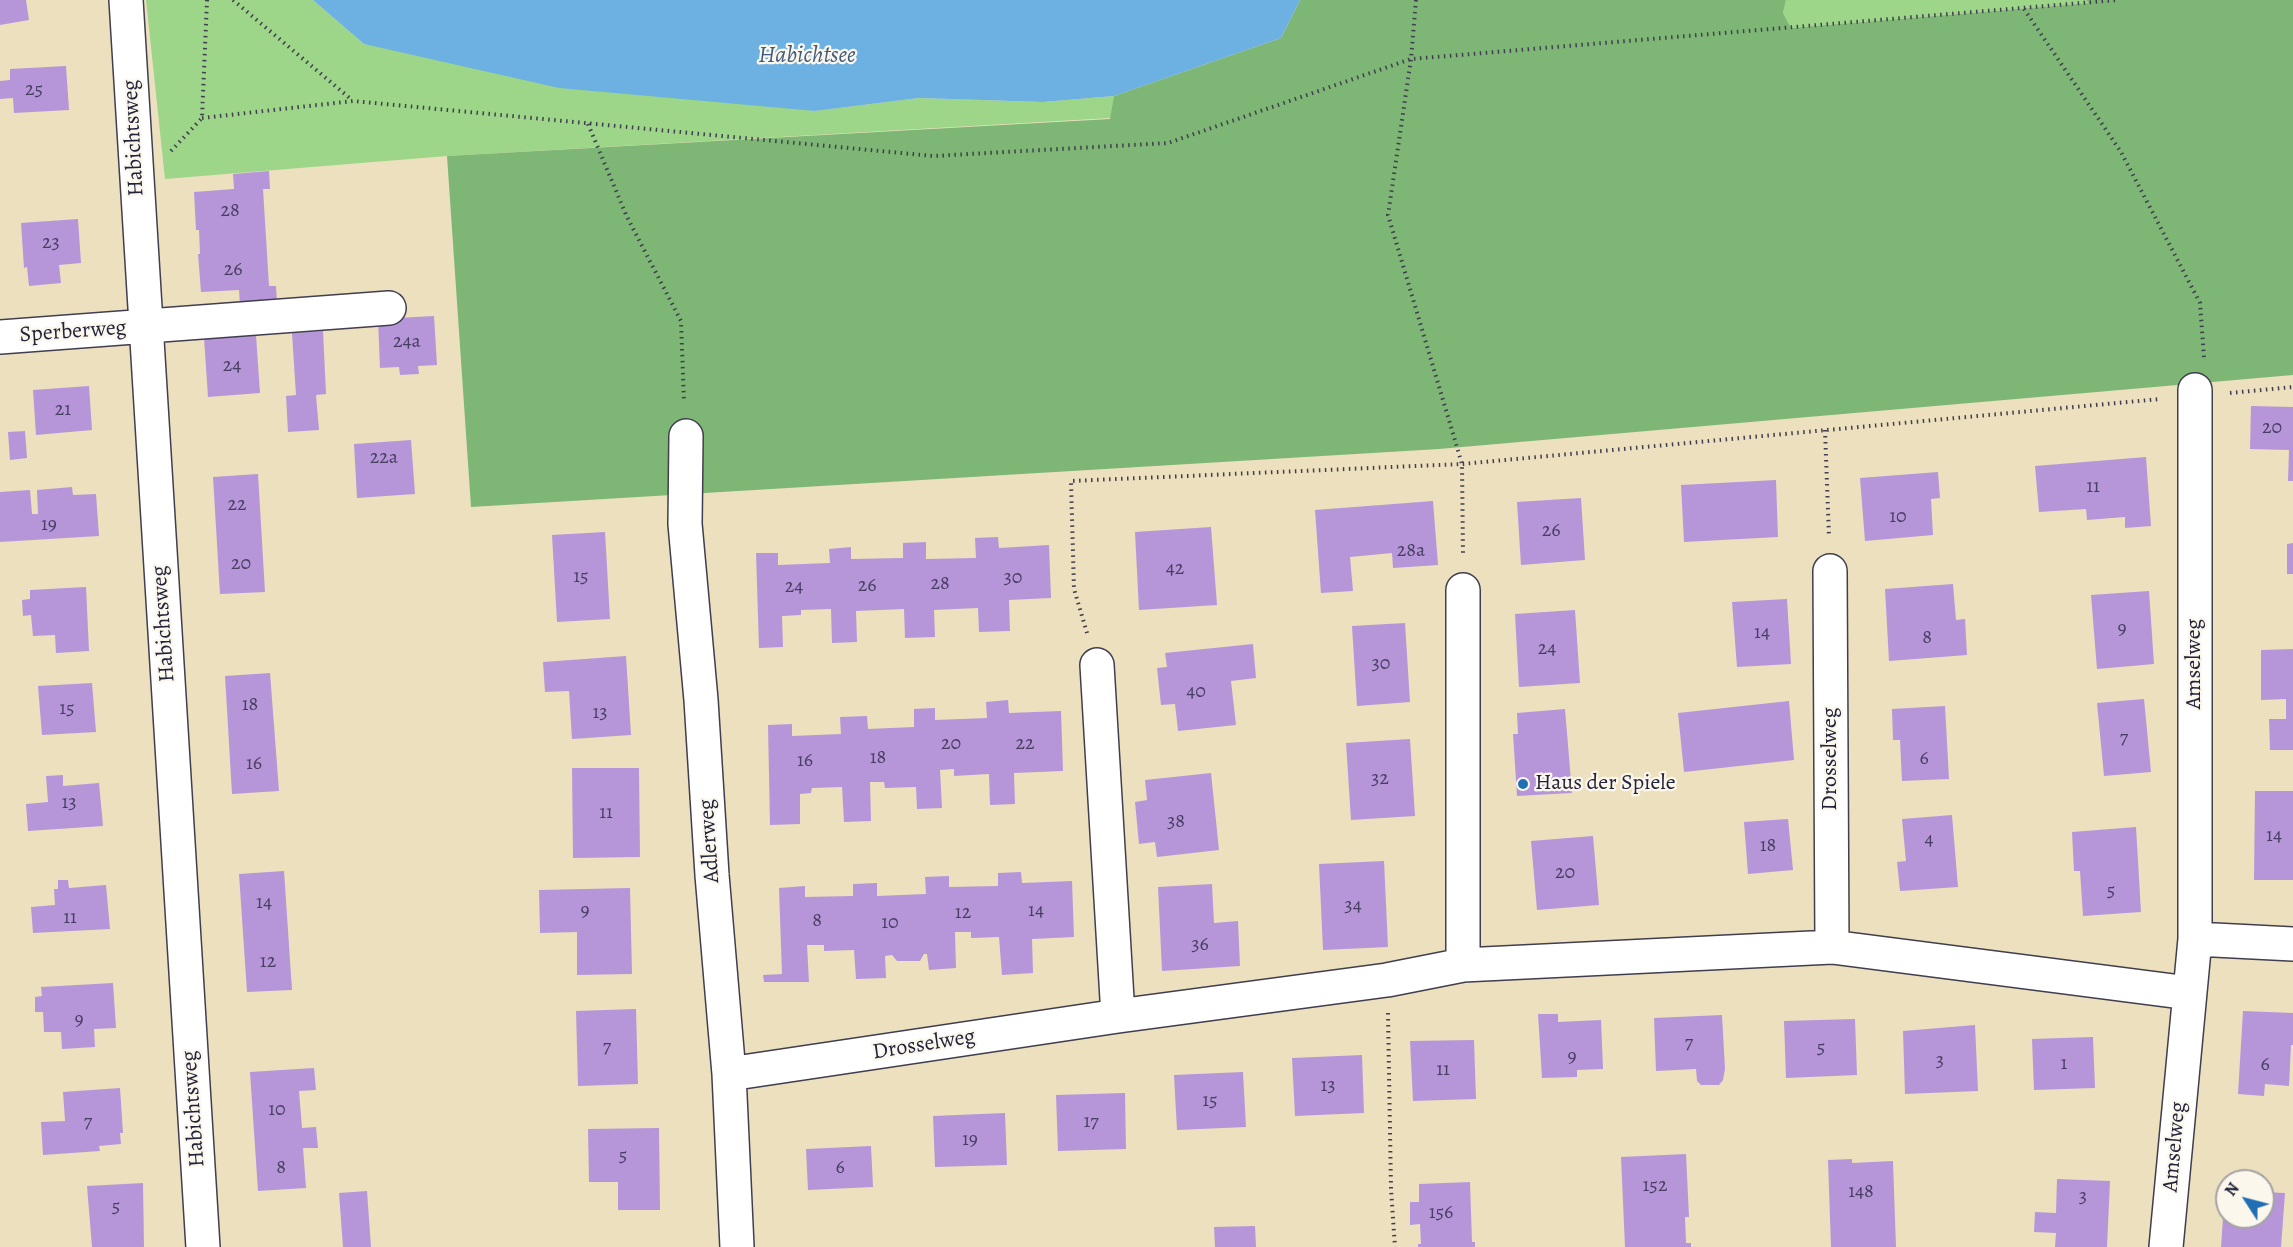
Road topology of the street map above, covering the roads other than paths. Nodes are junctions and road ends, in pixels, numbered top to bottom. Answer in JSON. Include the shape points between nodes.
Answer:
{"nodes":[{"id":1,"x":126,"y":0,"type":"edge"},
{"id":2,"x":389,"y":308,"type":"dead end"},
{"id":3,"x":146,"y":327,"type":"junction"},
{"id":4,"x":0,"y":337,"type":"edge"},
{"id":5,"x":2194,"y":393,"type":"road end"},
{"id":6,"x":686,"y":436,"type":"road end"},
{"id":7,"x":1830,"y":571,"type":"road end"},
{"id":8,"x":1463,"y":590,"type":"road end"},
{"id":9,"x":1097,"y":665,"type":"road end"},
{"id":10,"x":2195,"y":939,"type":"junction"},
{"id":11,"x":2293,"y":944,"type":"edge"},
{"id":12,"x":1832,"y":947,"type":"junction"},
{"id":13,"x":1463,"y":965,"type":"junction"},
{"id":14,"x":2189,"y":993,"type":"junction"},
{"id":15,"x":1118,"y":1016,"type":"junction"},
{"id":16,"x":729,"y":1074,"type":"junction"},
{"id":17,"x":203,"y":1247,"type":"edge"},
{"id":18,"x":737,"y":1247,"type":"edge"},
{"id":19,"x":2166,"y":1247,"type":"edge"}],
"edges":[{"from":1,"to":3,"type":"street","name":"Habichtsweg"},
{"from":2,"to":3,"type":"street","name":"Sperberweg"},
{"from":3,"to":4,"type":"street","name":"Sperberweg"},
{"from":3,"to":17,"type":"street","name":"Habichtsweg"},
{"from":5,"to":10,"type":"street","name":"Amselweg"},
{"from":6,"to":16,"type":"street","name":"Adlerweg","via":[[685,524]]},
{"from":7,"to":12,"type":"street","name":"Drosselweg"},
{"from":8,"to":13,"type":"street"},
{"from":9,"to":15,"type":"street"},
{"from":10,"to":11,"type":"street"},
{"from":10,"to":14,"type":"street","name":"Amselweg"},
{"from":12,"to":13,"type":"street","name":"Drosselweg"},
{"from":12,"to":14,"type":"street","name":"Drosselweg"},
{"from":13,"to":15,"type":"street","name":"Drosselweg","via":[[1387,980]]},
{"from":14,"to":19,"type":"street","name":"Amselweg"},
{"from":15,"to":16,"type":"street","name":"Drosselweg"},
{"from":16,"to":18,"type":"street","name":"Adlerweg"}]}
